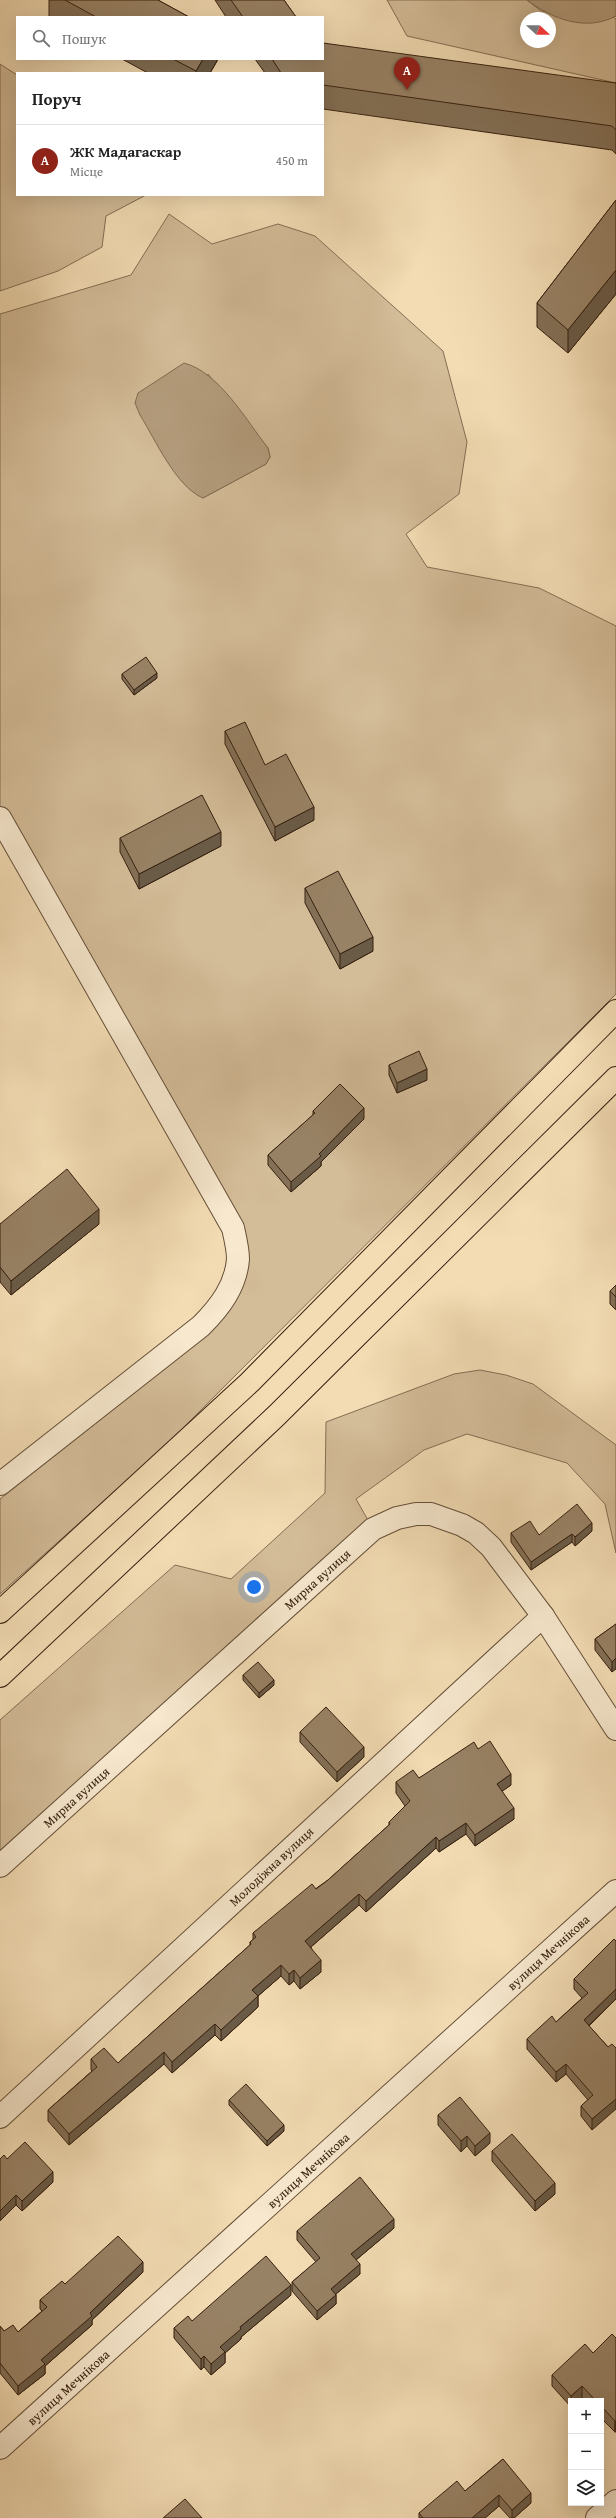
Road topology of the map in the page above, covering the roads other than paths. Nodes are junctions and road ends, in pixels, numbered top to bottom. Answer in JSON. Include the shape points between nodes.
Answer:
{"nodes":[{"id":1,"x":0,"y":818,"type":"edge"},
{"id":2,"x":616,"y":1011,"type":"edge"},
{"id":3,"x":616,"y":1078,"type":"edge"},
{"id":4,"x":0,"y":1484,"type":"edge"},
{"id":5,"x":0,"y":1612,"type":"edge"},
{"id":6,"x":543,"y":1616,"type":"junction"},
{"id":7,"x":0,"y":1676,"type":"edge"},
{"id":8,"x":616,"y":1729,"type":"edge"},
{"id":9,"x":0,"y":1866,"type":"edge"},
{"id":10,"x":616,"y":1892,"type":"edge"},
{"id":11,"x":0,"y":2117,"type":"edge"},
{"id":12,"x":0,"y":2448,"type":"edge"},
{"id":13,"x":616,"y":2501,"type":"edge"},
{"id":14,"x":597,"y":2518,"type":"edge"}],
"edges":[{"from":1,"to":4,"type":"street","via":[[233,1228],[238,1258],[231,1288],[218,1308],[201,1326]]},
{"from":2,"to":5,"type":"highway","via":[[250,1382]]},
{"from":3,"to":7,"type":"highway","via":[[278,1415]]},
{"from":6,"to":8,"type":"street","name":"Мирна вулиця"},
{"from":6,"to":9,"type":"street","name":"Мирна вулиця","via":[[491,1547],[476,1533],[462,1525],[431,1514],[416,1514],[397,1518],[373,1529]]},
{"from":6,"to":11,"type":"street","name":"Молодіжна вулиця"},
{"from":10,"to":12,"type":"street","name":"вулиця Мечнікова"},
{"from":13,"to":14,"type":"street"}]}
